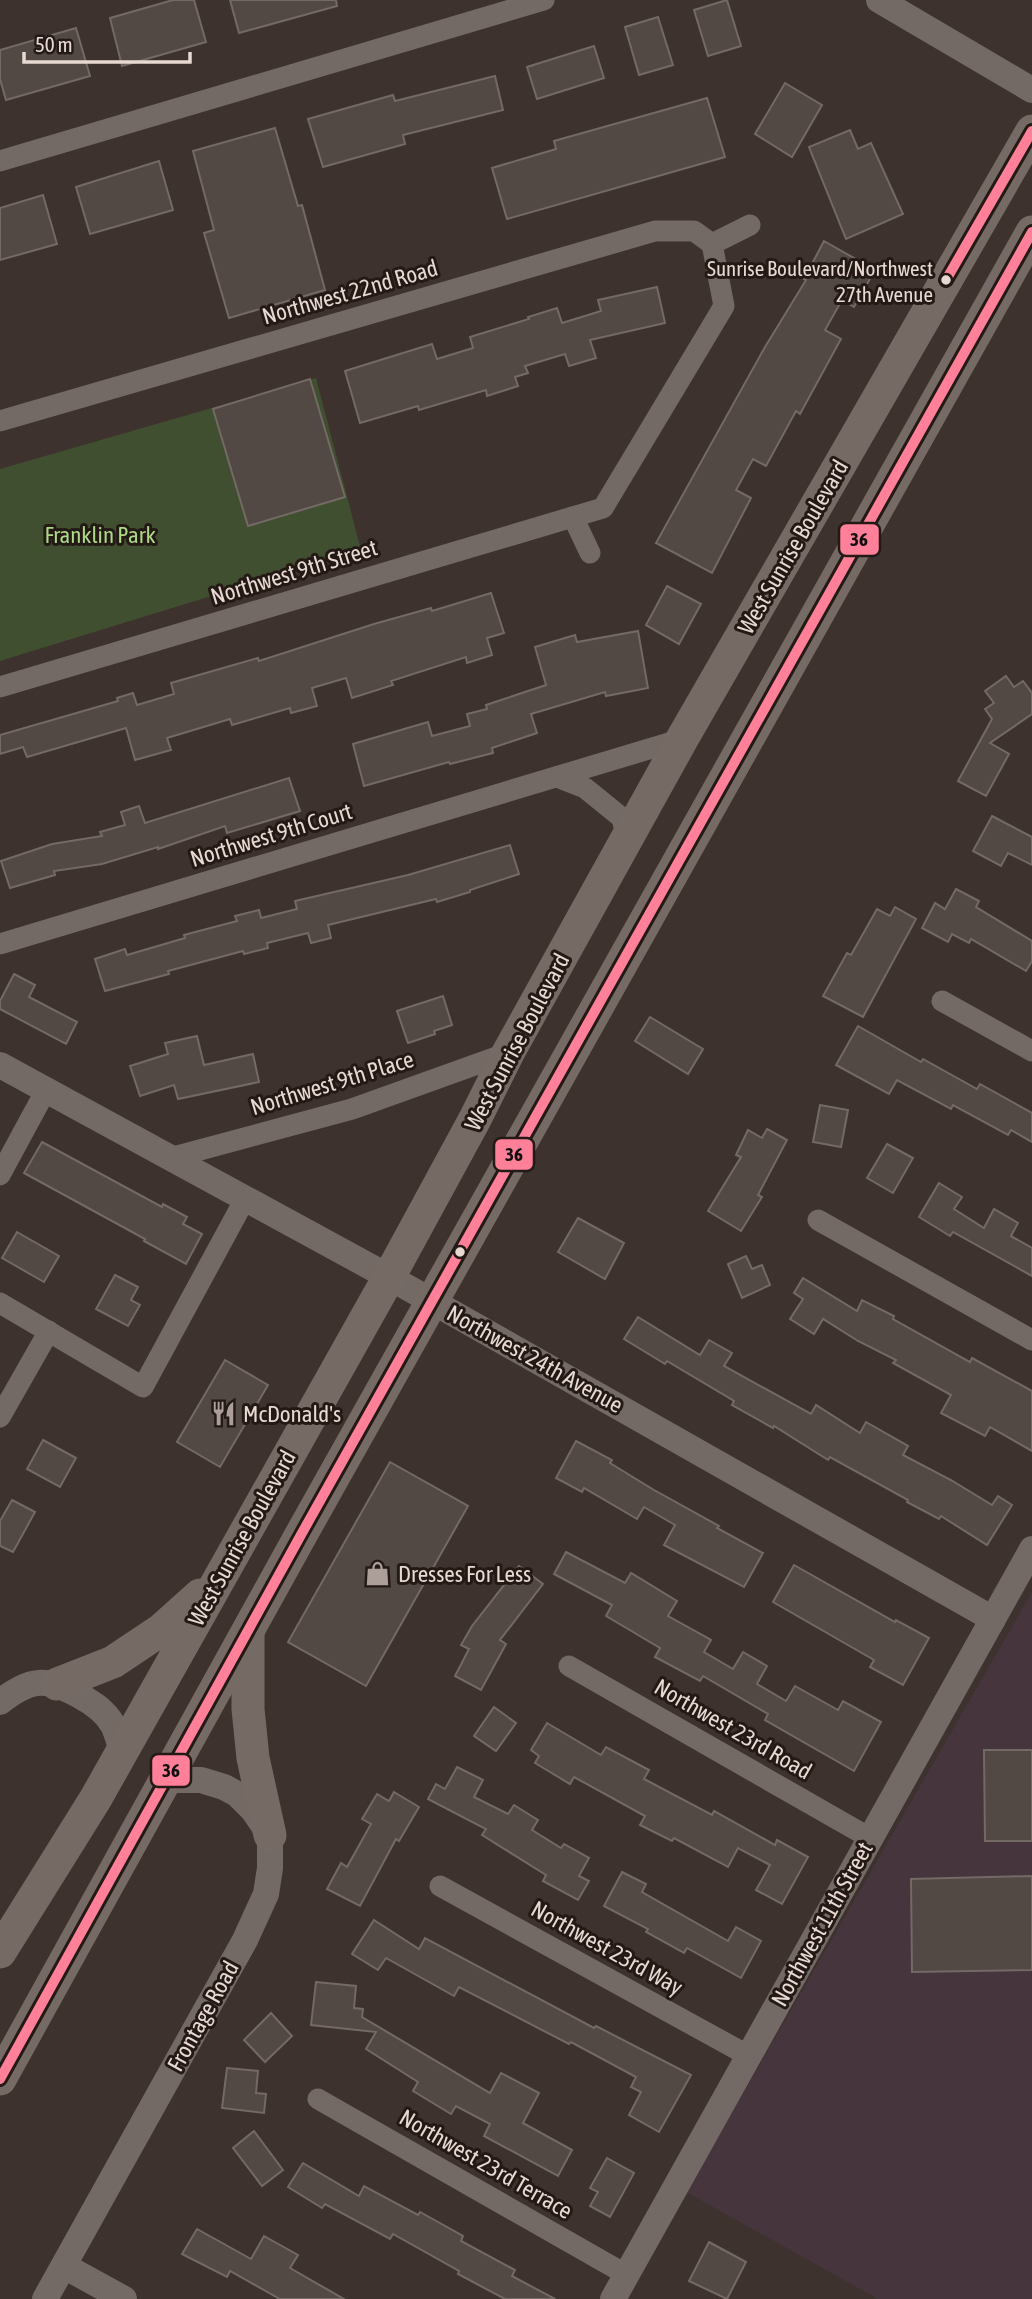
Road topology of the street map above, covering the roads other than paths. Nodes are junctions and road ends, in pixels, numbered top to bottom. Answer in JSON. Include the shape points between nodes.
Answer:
{"nodes":[{"id":1,"x":544,"y":0,"type":"edge"},
{"id":2,"x":879,"y":0,"type":"edge"},
{"id":3,"x":1032,"y":90,"type":"edge"},
{"id":4,"x":1032,"y":131,"type":"edge"},
{"id":5,"x":0,"y":161,"type":"edge"},
{"id":6,"x":750,"y":225,"type":"dead end"},
{"id":7,"x":1032,"y":232,"type":"edge"},
{"id":8,"x":712,"y":244,"type":"junction"},
{"id":9,"x":0,"y":421,"type":"edge"},
{"id":10,"x":573,"y":517,"type":"junction"},
{"id":11,"x":590,"y":553,"type":"dead end"},
{"id":12,"x":0,"y":687,"type":"edge"},
{"id":13,"x":682,"y":739,"type":"junction"},
{"id":14,"x":557,"y":777,"type":"junction"},
{"id":15,"x":627,"y":840,"type":"junction"},
{"id":16,"x":0,"y":944,"type":"edge"},
{"id":17,"x":942,"y":1001,"type":"dead end"},
{"id":18,"x":1032,"y":1051,"type":"edge"},
{"id":19,"x":508,"y":1053,"type":"junction"},
{"id":20,"x":0,"y":1065,"type":"edge"},
{"id":21,"x":46,"y":1090,"type":"junction"},
{"id":22,"x":170,"y":1158,"type":"junction"},
{"id":23,"x":0,"y":1175,"type":"edge"},
{"id":24,"x":244,"y":1199,"type":"junction"},
{"id":25,"x":818,"y":1220,"type":"dead end"},
{"id":26,"x":389,"y":1277,"type":"junction"},
{"id":27,"x":432,"y":1301,"type":"junction"},
{"id":28,"x":0,"y":1303,"type":"edge"},
{"id":29,"x":49,"y":1331,"type":"junction"},
{"id":30,"x":1032,"y":1340,"type":"edge"},
{"id":31,"x":0,"y":1417,"type":"edge"},
{"id":32,"x":1032,"y":1549,"type":"edge"},
{"id":33,"x":218,"y":1580,"type":"junction"},
{"id":34,"x":993,"y":1619,"type":"junction"},
{"id":35,"x":248,"y":1631,"type":"junction"},
{"id":36,"x":569,"y":1666,"type":"dead end"},
{"id":37,"x":57,"y":1684,"type":"junction"},
{"id":38,"x":0,"y":1702,"type":"edge"},
{"id":39,"x":122,"y":1751,"type":"junction"},
{"id":40,"x":165,"y":1780,"type":"junction"},
{"id":41,"x":270,"y":1835,"type":"junction"},
{"id":42,"x":870,"y":1838,"type":"junction"},
{"id":43,"x":440,"y":1886,"type":"dead end"},
{"id":44,"x":0,"y":1952,"type":"edge"},
{"id":45,"x":749,"y":2056,"type":"junction"},
{"id":46,"x":0,"y":2079,"type":"edge"},
{"id":47,"x":318,"y":2099,"type":"dead end"},
{"id":48,"x":64,"y":2266,"type":"junction"},
{"id":49,"x":627,"y":2275,"type":"junction"},
{"id":50,"x":45,"y":2299,"type":"edge"},
{"id":51,"x":124,"y":2299,"type":"edge"},
{"id":52,"x":614,"y":2299,"type":"edge"}],
"edges":[{"from":1,"to":5,"type":"street"},
{"from":2,"to":3,"type":"street"},
{"from":4,"to":13,"type":"main road","name":"West Sunrise Boulevard"},
{"from":6,"to":8,"type":"street"},
{"from":7,"to":27,"type":"main road"},
{"from":8,"to":9,"type":"street","name":"Northwest 22nd Road","via":[[694,230],[654,231]]},
{"from":8,"to":10,"type":"street","name":"Northwest 9th Street","via":[[724,306],[603,508]]},
{"from":10,"to":11,"type":"street"},
{"from":10,"to":12,"type":"street","name":"Northwest 9th Street"},
{"from":13,"to":14,"type":"street","name":"Northwest 9th Court"},
{"from":13,"to":15,"type":"main road","name":"West Sunrise Boulevard"},
{"from":14,"to":15,"type":"street","via":[[586,788],[622,818]]},
{"from":14,"to":16,"type":"street","name":"Northwest 9th Court"},
{"from":15,"to":19,"type":"main road","name":"West Sunrise Boulevard"},
{"from":17,"to":18,"type":"street"},
{"from":19,"to":22,"type":"street","name":"Northwest 9th Place","via":[[352,1109]]},
{"from":19,"to":26,"type":"main road","name":"West Sunrise Boulevard"},
{"from":20,"to":21,"type":"street","name":"Northwest 24th Avenue"},
{"from":21,"to":22,"type":"street","name":"Northwest 24th Avenue"},
{"from":21,"to":23,"type":"street"},
{"from":22,"to":24,"type":"street","name":"Northwest 24th Avenue"},
{"from":24,"to":26,"type":"street","name":"Northwest 24th Avenue"},
{"from":24,"to":29,"type":"street","via":[[144,1387]]},
{"from":25,"to":30,"type":"street"},
{"from":26,"to":27,"type":"street","name":"Northwest 24th Avenue"},
{"from":26,"to":33,"type":"main road","name":"West Sunrise Boulevard"},
{"from":27,"to":34,"type":"street","name":"Northwest 24th Avenue"},
{"from":27,"to":35,"type":"main road"},
{"from":28,"to":29,"type":"street"},
{"from":29,"to":31,"type":"street"},
{"from":32,"to":34,"type":"street","name":"Northwest 11th Street"},
{"from":33,"to":37,"type":"main road","via":[[141,1644],[113,1662]]},
{"from":33,"to":39,"type":"main road","name":"West Sunrise Boulevard"},
{"from":34,"to":42,"type":"street","name":"Northwest 11th Street"},
{"from":35,"to":40,"type":"main road"},
{"from":35,"to":41,"type":"main road","via":[[253,1758]]},
{"from":36,"to":42,"type":"street","name":"Northwest 23rd Road"},
{"from":37,"to":38,"type":"street","via":[[17,1689]]},
{"from":37,"to":39,"type":"street","via":[[96,1705],[112,1724]]},
{"from":39,"to":44,"type":"main road","name":"West Sunrise Boulevard"},
{"from":40,"to":41,"type":"street","via":[[201,1780],[224,1787],[253,1810]]},
{"from":40,"to":46,"type":"main road"},
{"from":41,"to":48,"type":"street","name":"Frontage Road","via":[[271,1868],[258,1914]]},
{"from":42,"to":45,"type":"street","name":"Northwest 11th Street"},
{"from":43,"to":45,"type":"street","name":"Northwest 23rd Way"},
{"from":45,"to":49,"type":"street","name":"Northwest 11th Street"},
{"from":47,"to":49,"type":"street","name":"Northwest 23rd Terrace"},
{"from":48,"to":50,"type":"street","name":"Frontage Road"},
{"from":48,"to":51,"type":"street"},
{"from":49,"to":52,"type":"street","name":"Northwest 11th Street"}]}
